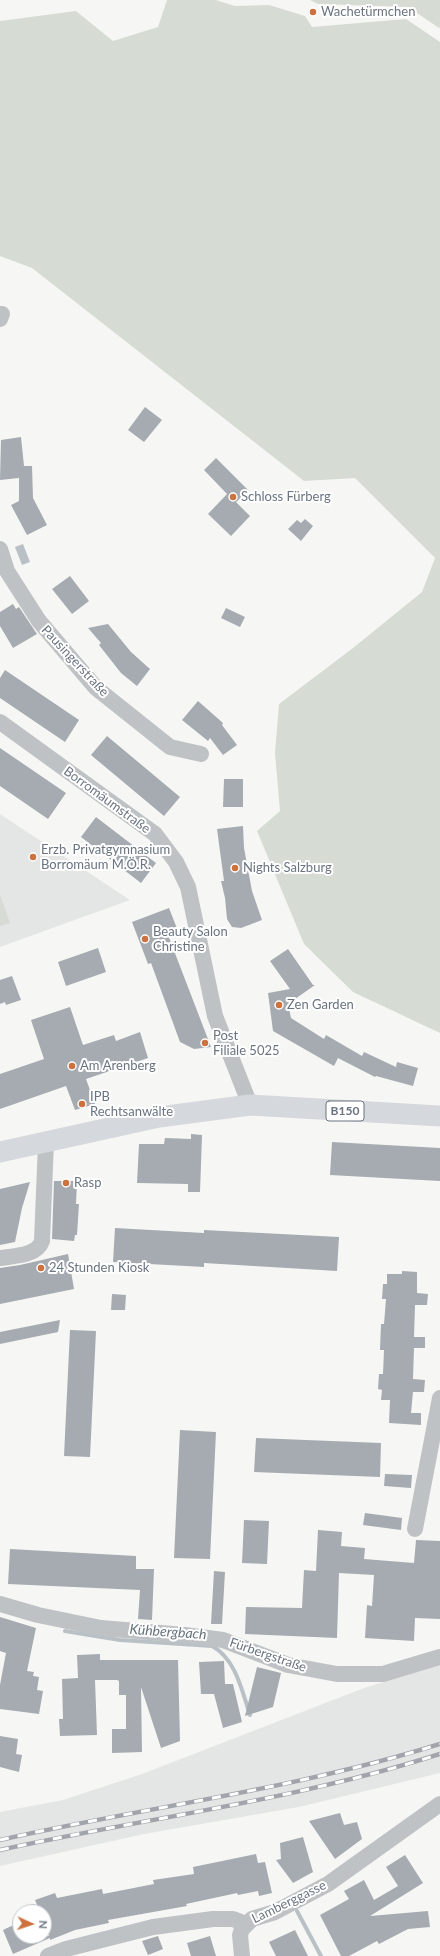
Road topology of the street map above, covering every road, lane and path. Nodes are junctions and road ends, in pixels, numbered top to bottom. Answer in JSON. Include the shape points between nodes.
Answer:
{"nodes":[{"id":1,"x":0,"y":314,"type":"edge"},
{"id":2,"x":0,"y":318,"type":"edge"},
{"id":3,"x":0,"y":549,"type":"edge"},
{"id":4,"x":0,"y":722,"type":"edge"},
{"id":5,"x":201,"y":754,"type":"dead end"},
{"id":6,"x":250,"y":1105,"type":"junction"},
{"id":7,"x":440,"y":1116,"type":"edge"},
{"id":8,"x":46,"y":1142,"type":"junction"},
{"id":9,"x":0,"y":1152,"type":"edge"},
{"id":10,"x":0,"y":1258,"type":"edge"},
{"id":11,"x":440,"y":1398,"type":"edge"},
{"id":12,"x":415,"y":1529,"type":"dead end"},
{"id":13,"x":0,"y":1604,"type":"edge"},
{"id":14,"x":440,"y":1657,"type":"edge"},
{"id":15,"x":440,"y":1804,"type":"edge"},
{"id":16,"x":246,"y":1924,"type":"junction"},
{"id":17,"x":48,"y":1956,"type":"edge"},
{"id":18,"x":242,"y":1956,"type":"edge"}],
"edges":[{"from":1,"to":2,"type":"street"},
{"from":3,"to":5,"type":"street","name":"Pausingerstraße","via":[[7,571],[38,621],[96,688],[170,747]]},
{"from":4,"to":6,"type":"street","name":"Borromäumstraße","via":[[155,834],[176,862],[188,887],[215,1016]]},
{"from":6,"to":7,"type":"main road","number":"B150"},
{"from":6,"to":8,"type":"main road","number":"B150","via":[[159,1118]]},
{"from":8,"to":9,"type":"main road","number":"B150"},
{"from":8,"to":10,"type":"street","via":[[40,1248],[34,1252]]},
{"from":11,"to":12,"type":"street"},
{"from":13,"to":14,"type":"street","name":"Fürbergstraße","via":[[101,1628],[223,1640],[288,1665],[337,1674],[383,1674]]},
{"from":15,"to":16,"type":"street","name":"Lamberggasse","via":[[328,1884]]},
{"from":16,"to":17,"type":"street","name":"Lamberggasse","via":[[233,1919],[213,1919],[153,1927]]},
{"from":16,"to":18,"type":"street","via":[[240,1935]]}]}
